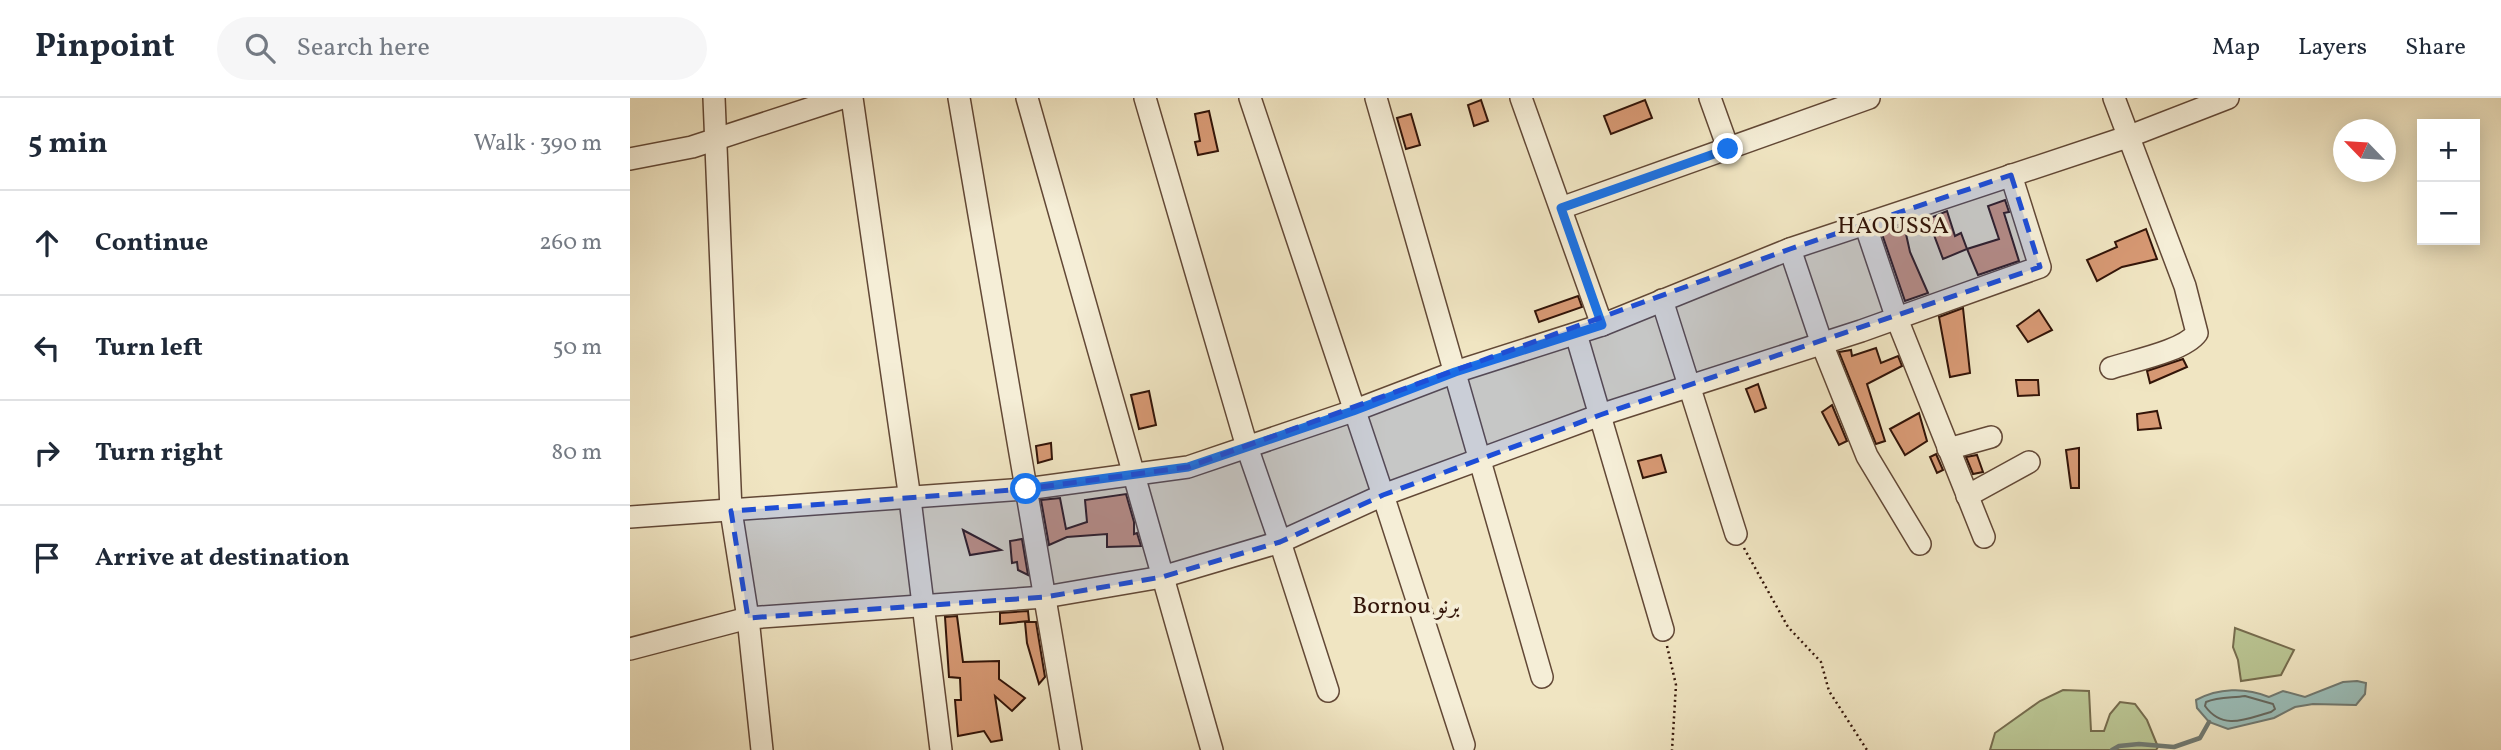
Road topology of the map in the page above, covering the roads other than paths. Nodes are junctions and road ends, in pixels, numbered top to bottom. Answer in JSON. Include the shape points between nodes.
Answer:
{"nodes":[{"id":1,"x":714,"y":98,"type":"edge"},
{"id":2,"x":842,"y":98,"type":"edge"},
{"id":3,"x":852,"y":98,"type":"edge"},
{"id":4,"x":959,"y":98,"type":"edge"},
{"id":5,"x":1027,"y":98,"type":"edge"},
{"id":6,"x":1145,"y":98,"type":"edge"},
{"id":7,"x":1250,"y":98,"type":"edge"},
{"id":8,"x":1376,"y":98,"type":"edge"},
{"id":9,"x":1521,"y":98,"type":"edge"},
{"id":10,"x":1710,"y":98,"type":"edge"},
{"id":11,"x":1870,"y":98,"type":"edge"},
{"id":12,"x":2114,"y":98,"type":"edge"},
{"id":13,"x":2228,"y":98,"type":"edge"},
{"id":14,"x":1830,"y":105,"type":"edge"},
{"id":15,"x":2130,"y":136,"type":"junction"},
{"id":16,"x":715,"y":140,"type":"junction"},
{"id":17,"x":1728,"y":149,"type":"junction"},
{"id":18,"x":630,"y":159,"type":"edge"},
{"id":19,"x":2011,"y":174,"type":"junction"},
{"id":20,"x":1561,"y":208,"type":"junction"},
{"id":21,"x":1865,"y":224,"type":"junction"},
{"id":22,"x":1790,"y":249,"type":"junction"},
{"id":23,"x":1662,"y":300,"type":"junction"},
{"id":24,"x":1896,"y":319,"type":"junction"},
{"id":25,"x":1602,"y":325,"type":"junction"},
{"id":26,"x":1576,"y":334,"type":"junction"},
{"id":27,"x":1822,"y":344,"type":"junction"},
{"id":28,"x":2111,"y":368,"type":"dead end"},
{"id":29,"x":1455,"y":372,"type":"junction"},
{"id":30,"x":1689,"y":387,"type":"junction"},
{"id":31,"x":1353,"y":411,"type":"junction"},
{"id":32,"x":1600,"y":415,"type":"junction"},
{"id":33,"x":1991,"y":437,"type":"dead end"},
{"id":34,"x":1247,"y":447,"type":"junction"},
{"id":35,"x":1948,"y":449,"type":"junction"},
{"id":36,"x":1480,"y":460,"type":"junction"},
{"id":37,"x":2029,"y":462,"type":"dead end"},
{"id":38,"x":1134,"y":474,"type":"junction"},
{"id":39,"x":1026,"y":489,"type":"junction"},
{"id":40,"x":1384,"y":495,"type":"junction"},
{"id":41,"x":1968,"y":496,"type":"junction"},
{"id":42,"x":910,"y":499,"type":"junction"},
{"id":43,"x":731,"y":511,"type":"junction"},
{"id":44,"x":630,"y":517,"type":"edge"},
{"id":45,"x":1736,"y":534,"type":"road end"},
{"id":46,"x":1984,"y":537,"type":"dead end"},
{"id":47,"x":1280,"y":542,"type":"junction"},
{"id":48,"x":1920,"y":544,"type":"dead end"},
{"id":49,"x":1162,"y":577,"type":"junction"},
{"id":50,"x":1045,"y":597,"type":"junction"},
{"id":51,"x":924,"y":606,"type":"junction"},
{"id":52,"x":748,"y":618,"type":"junction"},
{"id":53,"x":1662,"y":630,"type":"road end"},
{"id":54,"x":630,"y":649,"type":"edge"},
{"id":55,"x":1542,"y":677,"type":"dead end"},
{"id":56,"x":1328,"y":691,"type":"dead end"},
{"id":57,"x":1464,"y":745,"type":"dead end"},
{"id":58,"x":762,"y":750,"type":"edge"},
{"id":59,"x":941,"y":750,"type":"edge"},
{"id":60,"x":1071,"y":750,"type":"edge"},
{"id":61,"x":1212,"y":750,"type":"edge"}],
"edges":[{"from":1,"to":16,"type":"street"},
{"from":2,"to":16,"type":"street"},
{"from":3,"to":42,"type":"street"},
{"from":4,"to":39,"type":"street"},
{"from":5,"to":38,"type":"street"},
{"from":6,"to":34,"type":"street"},
{"from":7,"to":31,"type":"street"},
{"from":8,"to":29,"type":"street"},
{"from":9,"to":20,"type":"street"},
{"from":10,"to":17,"type":"street"},
{"from":11,"to":14,"type":"street"},
{"from":12,"to":15,"type":"street"},
{"from":13,"to":15,"type":"street"},
{"from":14,"to":17,"type":"street"},
{"from":15,"to":19,"type":"street"},
{"from":15,"to":28,"type":"street","via":[[2185,286],[2196,333],[2180,346]]},
{"from":16,"to":18,"type":"street"},
{"from":16,"to":43,"type":"street"},
{"from":17,"to":20,"type":"street"},
{"from":19,"to":21,"type":"street"},
{"from":19,"to":24,"type":"street","via":[[2040,267]]},
{"from":20,"to":25,"type":"street"},
{"from":21,"to":22,"type":"street"},
{"from":21,"to":24,"type":"street"},
{"from":22,"to":23,"type":"street"},
{"from":22,"to":27,"type":"street"},
{"from":23,"to":25,"type":"street"},
{"from":23,"to":30,"type":"street"},
{"from":24,"to":27,"type":"street"},
{"from":24,"to":35,"type":"street"},
{"from":25,"to":26,"type":"street"},
{"from":26,"to":29,"type":"street"},
{"from":26,"to":32,"type":"street"},
{"from":27,"to":30,"type":"street"},
{"from":27,"to":48,"type":"street","via":[[1867,456]]},
{"from":29,"to":31,"type":"street"},
{"from":29,"to":36,"type":"street"},
{"from":30,"to":32,"type":"street"},
{"from":30,"to":45,"type":"street"},
{"from":31,"to":34,"type":"street"},
{"from":31,"to":40,"type":"street"},
{"from":32,"to":36,"type":"street"},
{"from":32,"to":53,"type":"street"},
{"from":33,"to":35,"type":"street"},
{"from":34,"to":38,"type":"street","via":[[1188,467]]},
{"from":34,"to":47,"type":"street"},
{"from":35,"to":41,"type":"street"},
{"from":36,"to":40,"type":"street"},
{"from":36,"to":55,"type":"street"},
{"from":37,"to":41,"type":"street"},
{"from":38,"to":39,"type":"street"},
{"from":38,"to":49,"type":"street"},
{"from":39,"to":42,"type":"street"},
{"from":39,"to":50,"type":"street"},
{"from":40,"to":47,"type":"street"},
{"from":40,"to":57,"type":"street"},
{"from":41,"to":46,"type":"street"},
{"from":42,"to":43,"type":"street"},
{"from":42,"to":51,"type":"street"},
{"from":43,"to":44,"type":"street"},
{"from":43,"to":52,"type":"street"},
{"from":47,"to":49,"type":"street"},
{"from":47,"to":56,"type":"street"},
{"from":49,"to":50,"type":"street"},
{"from":49,"to":61,"type":"street"},
{"from":50,"to":51,"type":"street"},
{"from":50,"to":60,"type":"street"},
{"from":51,"to":52,"type":"street"},
{"from":51,"to":59,"type":"street"},
{"from":52,"to":54,"type":"street"},
{"from":52,"to":58,"type":"street"}]}
